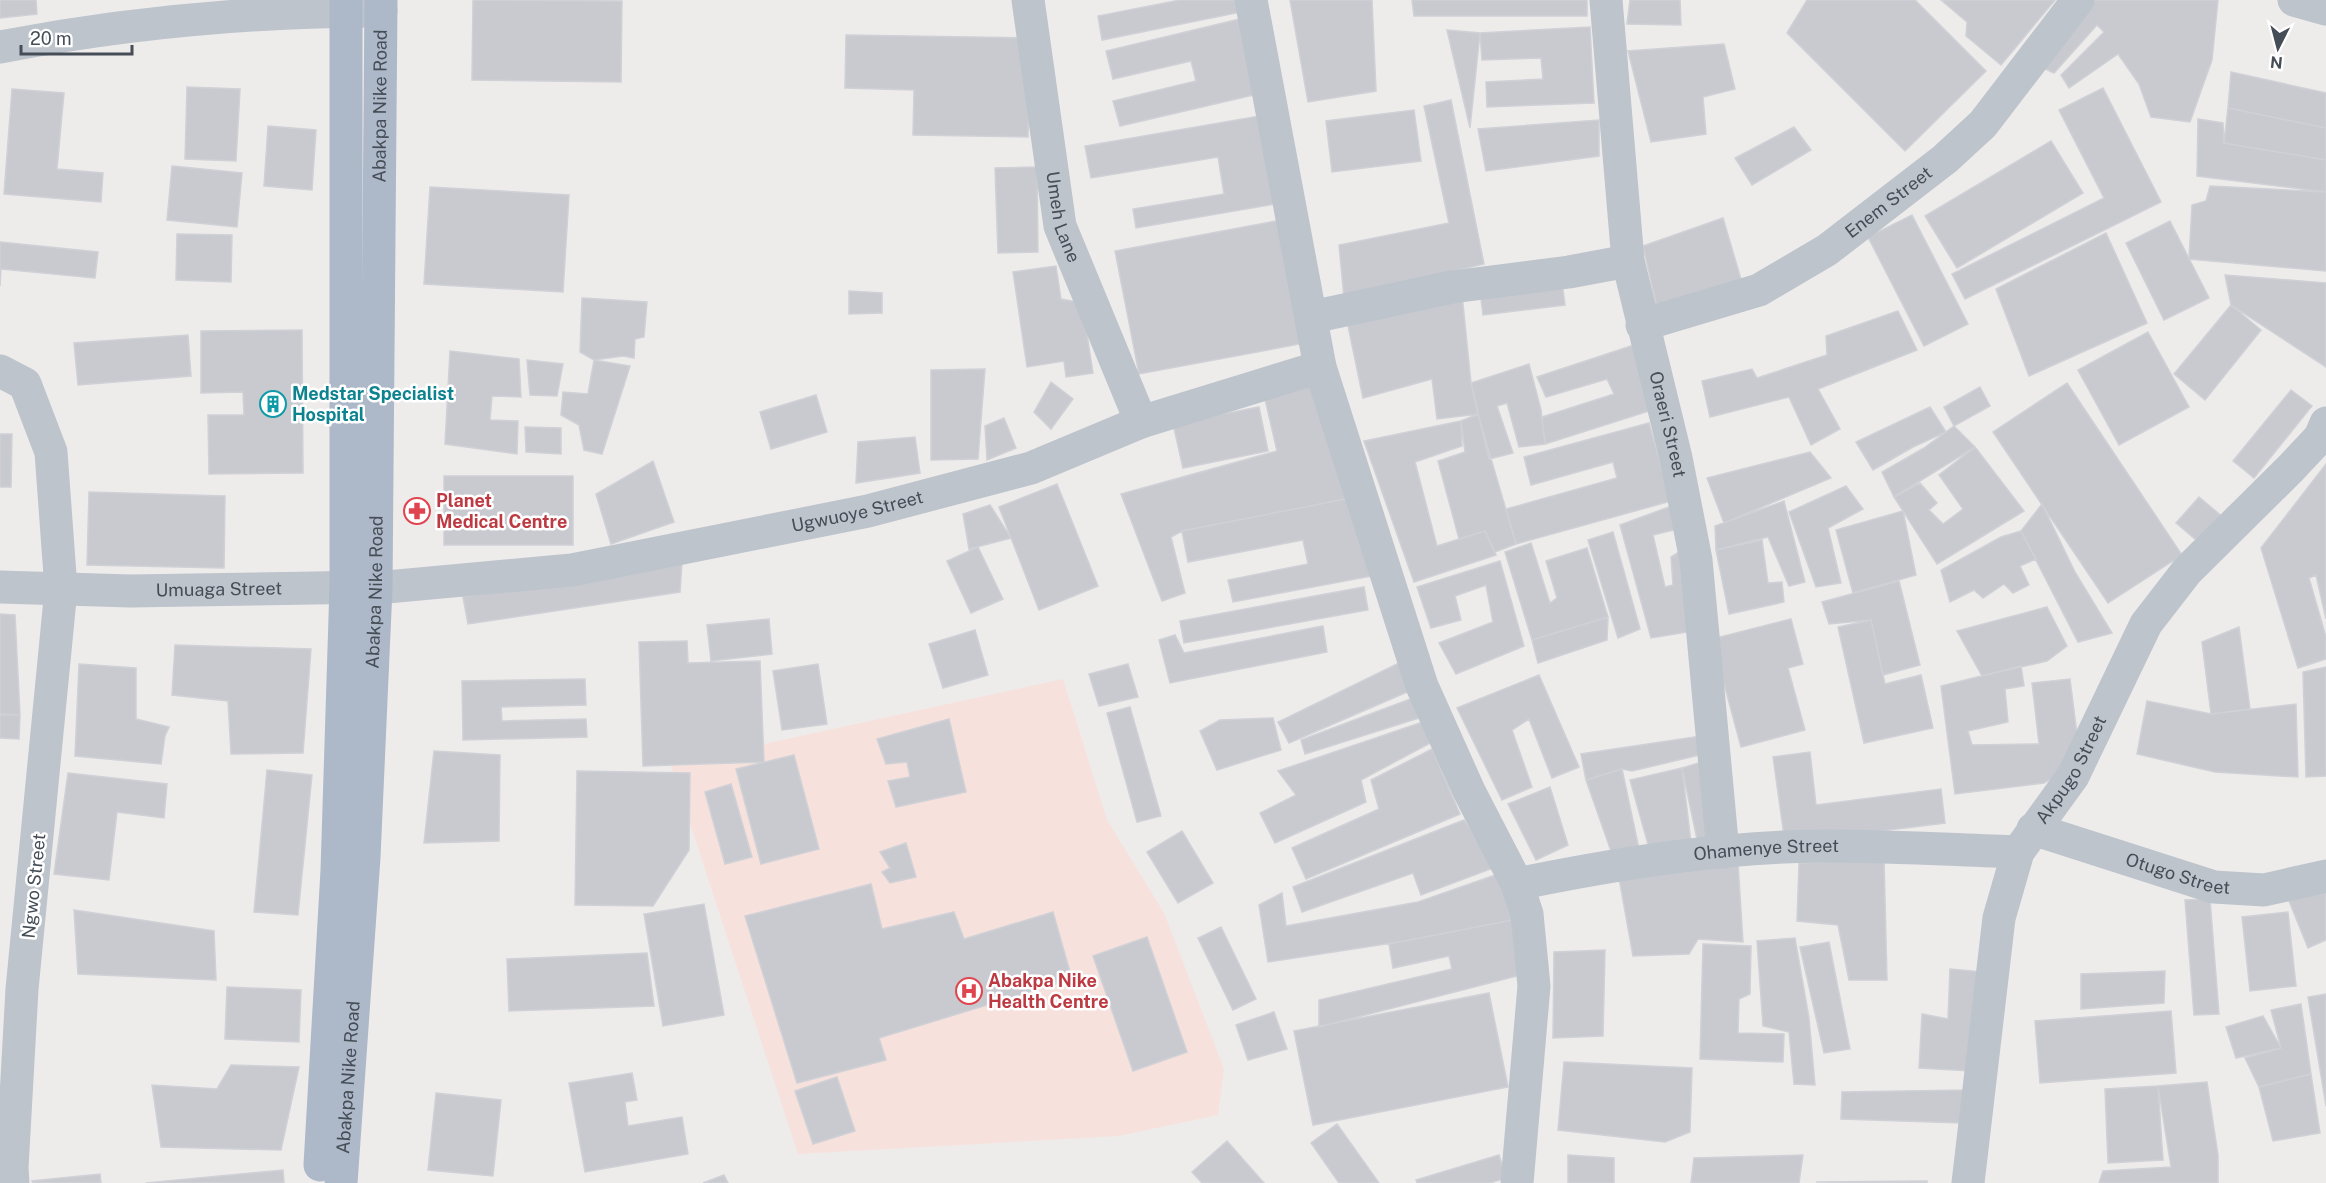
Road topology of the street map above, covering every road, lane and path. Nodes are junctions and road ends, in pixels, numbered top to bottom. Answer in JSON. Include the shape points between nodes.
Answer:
{"nodes":[{"id":1,"x":1028,"y":0,"type":"edge"},
{"id":2,"x":1251,"y":0,"type":"edge"},
{"id":3,"x":1606,"y":0,"type":"edge"},
{"id":4,"x":2078,"y":0,"type":"edge"},
{"id":5,"x":2294,"y":0,"type":"edge"},
{"id":6,"x":346,"y":6,"type":"edge"},
{"id":7,"x":381,"y":6,"type":"edge"},
{"id":8,"x":2326,"y":9,"type":"edge"},
{"id":9,"x":0,"y":47,"type":"edge"},
{"id":10,"x":1628,"y":261,"type":"junction"},
{"id":11,"x":1312,"y":318,"type":"junction"},
{"id":12,"x":1642,"y":325,"type":"junction"},
{"id":13,"x":1320,"y":367,"type":"junction"},
{"id":14,"x":0,"y":371,"type":"edge"},
{"id":15,"x":1141,"y":422,"type":"junction"},
{"id":16,"x":2324,"y":432,"type":"edge"},
{"id":17,"x":0,"y":587,"type":"edge"},
{"id":18,"x":361,"y":587,"type":"junction"},
{"id":19,"x":61,"y":589,"type":"junction"},
{"id":20,"x":2025,"y":840,"type":"junction"},
{"id":21,"x":1723,"y":852,"type":"junction"},
{"id":22,"x":2326,"y":876,"type":"edge"},
{"id":23,"x":1517,"y":884,"type":"junction"},
{"id":24,"x":13,"y":1183,"type":"edge"},
{"id":25,"x":319,"y":1183,"type":"edge"},
{"id":26,"x":341,"y":1183,"type":"edge"},
{"id":27,"x":1517,"y":1183,"type":"edge"},
{"id":28,"x":1968,"y":1183,"type":"edge"}],
"edges":[{"from":1,"to":15,"type":"street","name":"Umeh Lane","via":[[1059,226]]},
{"from":2,"to":11,"type":"street"},
{"from":3,"to":10,"type":"street","name":"Oraeri Street"},
{"from":4,"to":12,"type":"street","name":"Enem Street","via":[[1983,124],[1945,159],[1827,250],[1759,290]]},
{"from":5,"to":8,"type":"street"},
{"from":6,"to":7,"type":"street"},
{"from":6,"to":9,"type":"street","via":[[206,18]]},
{"from":6,"to":18,"type":"main road","name":"Abakpa Nike Road"},
{"from":7,"to":18,"type":"main road","name":"Abakpa Nike Road"},
{"from":10,"to":11,"type":"street","via":[[1452,287]]},
{"from":10,"to":12,"type":"street","name":"Oraeri Street"},
{"from":11,"to":13,"type":"street"},
{"from":12,"to":21,"type":"street","name":"Oraeri Street","via":[[1676,458],[1696,560]]},
{"from":13,"to":15,"type":"street","name":"Ugwuoye Street"},
{"from":13,"to":23,"type":"street","via":[[1422,686]]},
{"from":14,"to":19,"type":"street","via":[[25,384],[51,452]]},
{"from":15,"to":18,"type":"street","name":"Ugwuoye Street","via":[[1031,468],[868,511],[572,570]]},
{"from":16,"to":20,"type":"street","name":"Akpugo Street","via":[[2187,571],[2146,624],[2073,776]]},
{"from":17,"to":19,"type":"street","name":"Umuaga Street"},
{"from":18,"to":19,"type":"street","name":"Umuaga Street"},
{"from":18,"to":25,"type":"main road","name":"Abakpa Nike Road","via":[[337,871]]},
{"from":18,"to":26,"type":"main road","name":"Abakpa Nike Road","via":[[363,868]]},
{"from":19,"to":24,"type":"street","name":"Ngwo Street","via":[[22,989]]},
{"from":20,"to":21,"type":"street","name":"Ohamenye Street"},
{"from":20,"to":22,"type":"street","name":"Otugo Street","via":[[2214,887],[2264,890]]},
{"from":20,"to":28,"type":"street","name":"Akpugo Street","via":[[1999,918]]},
{"from":21,"to":23,"type":"street","name":"Ohamenye Street","via":[[1606,866]]},
{"from":23,"to":27,"type":"street","via":[[1527,914],[1534,986]]}]}
